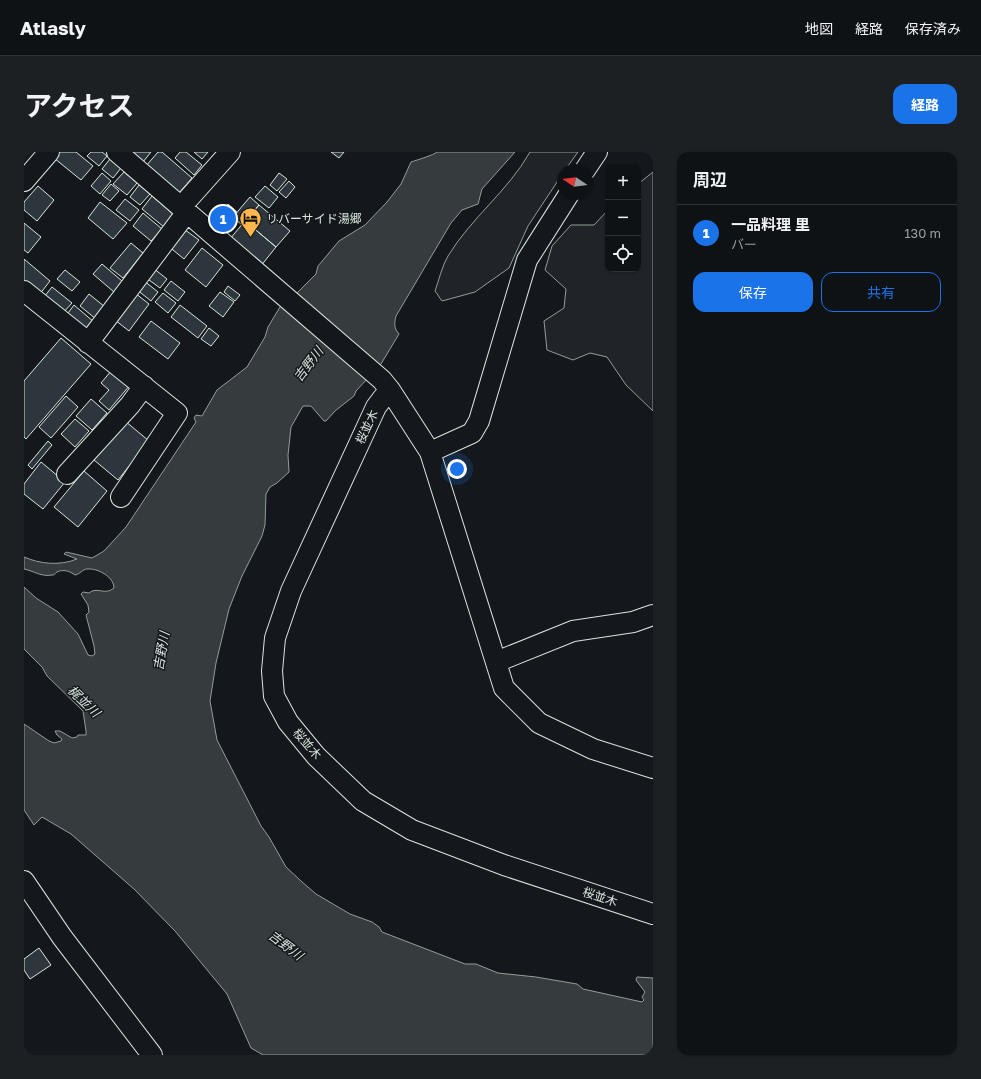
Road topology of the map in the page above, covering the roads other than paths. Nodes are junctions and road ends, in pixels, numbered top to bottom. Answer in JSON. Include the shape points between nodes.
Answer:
{"nodes":[{"id":1,"x":49,"y":152,"type":"edge"},
{"id":2,"x":117,"y":152,"type":"edge"},
{"id":3,"x":230,"y":152,"type":"edge"},
{"id":4,"x":597,"y":152,"type":"edge"},
{"id":5,"x":589,"y":164,"type":"edge"},
{"id":6,"x":24,"y":180,"type":"edge"},
{"id":7,"x":565,"y":200,"type":"edge"},
{"id":8,"x":184,"y":210,"type":"junction"},
{"id":9,"x":24,"y":291,"type":"edge"},
{"id":10,"x":88,"y":343,"type":"junction"},
{"id":11,"x":386,"y":385,"type":"junction"},
{"id":12,"x":144,"y":386,"type":"junction"},
{"id":13,"x":430,"y":452,"type":"junction"},
{"id":14,"x":68,"y":474,"type":"dead end"},
{"id":15,"x":121,"y":497,"type":"dead end"},
{"id":16,"x":653,"y":616,"type":"edge"},
{"id":17,"x":496,"y":662,"type":"junction"},
{"id":18,"x":653,"y":768,"type":"edge"},
{"id":19,"x":24,"y":881,"type":"edge"},
{"id":20,"x":653,"y":914,"type":"edge"},
{"id":21,"x":152,"y":1055,"type":"edge"}],
"edges":[{"from":1,"to":6,"type":"street"},
{"from":2,"to":8,"type":"street"},
{"from":3,"to":8,"type":"street"},
{"from":4,"to":5,"type":"street"},
{"from":7,"to":13,"type":"street","via":[[527,260],[479,421],[472,433]]},
{"from":8,"to":10,"type":"street"},
{"from":8,"to":11,"type":"street"},
{"from":9,"to":10,"type":"street"},
{"from":10,"to":12,"type":"street"},
{"from":11,"to":13,"type":"street"},
{"from":11,"to":20,"type":"street","name":"桜並木","via":[[382,399],[291,591],[275,638],[272,671],[274,696],[288,722],[316,756],[363,801],[412,830],[504,865]]},
{"from":12,"to":14,"type":"street"},
{"from":12,"to":15,"type":"street","via":[[177,413]]},
{"from":13,"to":17,"type":"street"},
{"from":16,"to":17,"type":"street","via":[[633,622],[573,631]]},
{"from":17,"to":18,"type":"street","via":[[504,688],[539,723],[593,750]]},
{"from":19,"to":21,"type":"street","via":[[62,937]]}]}
